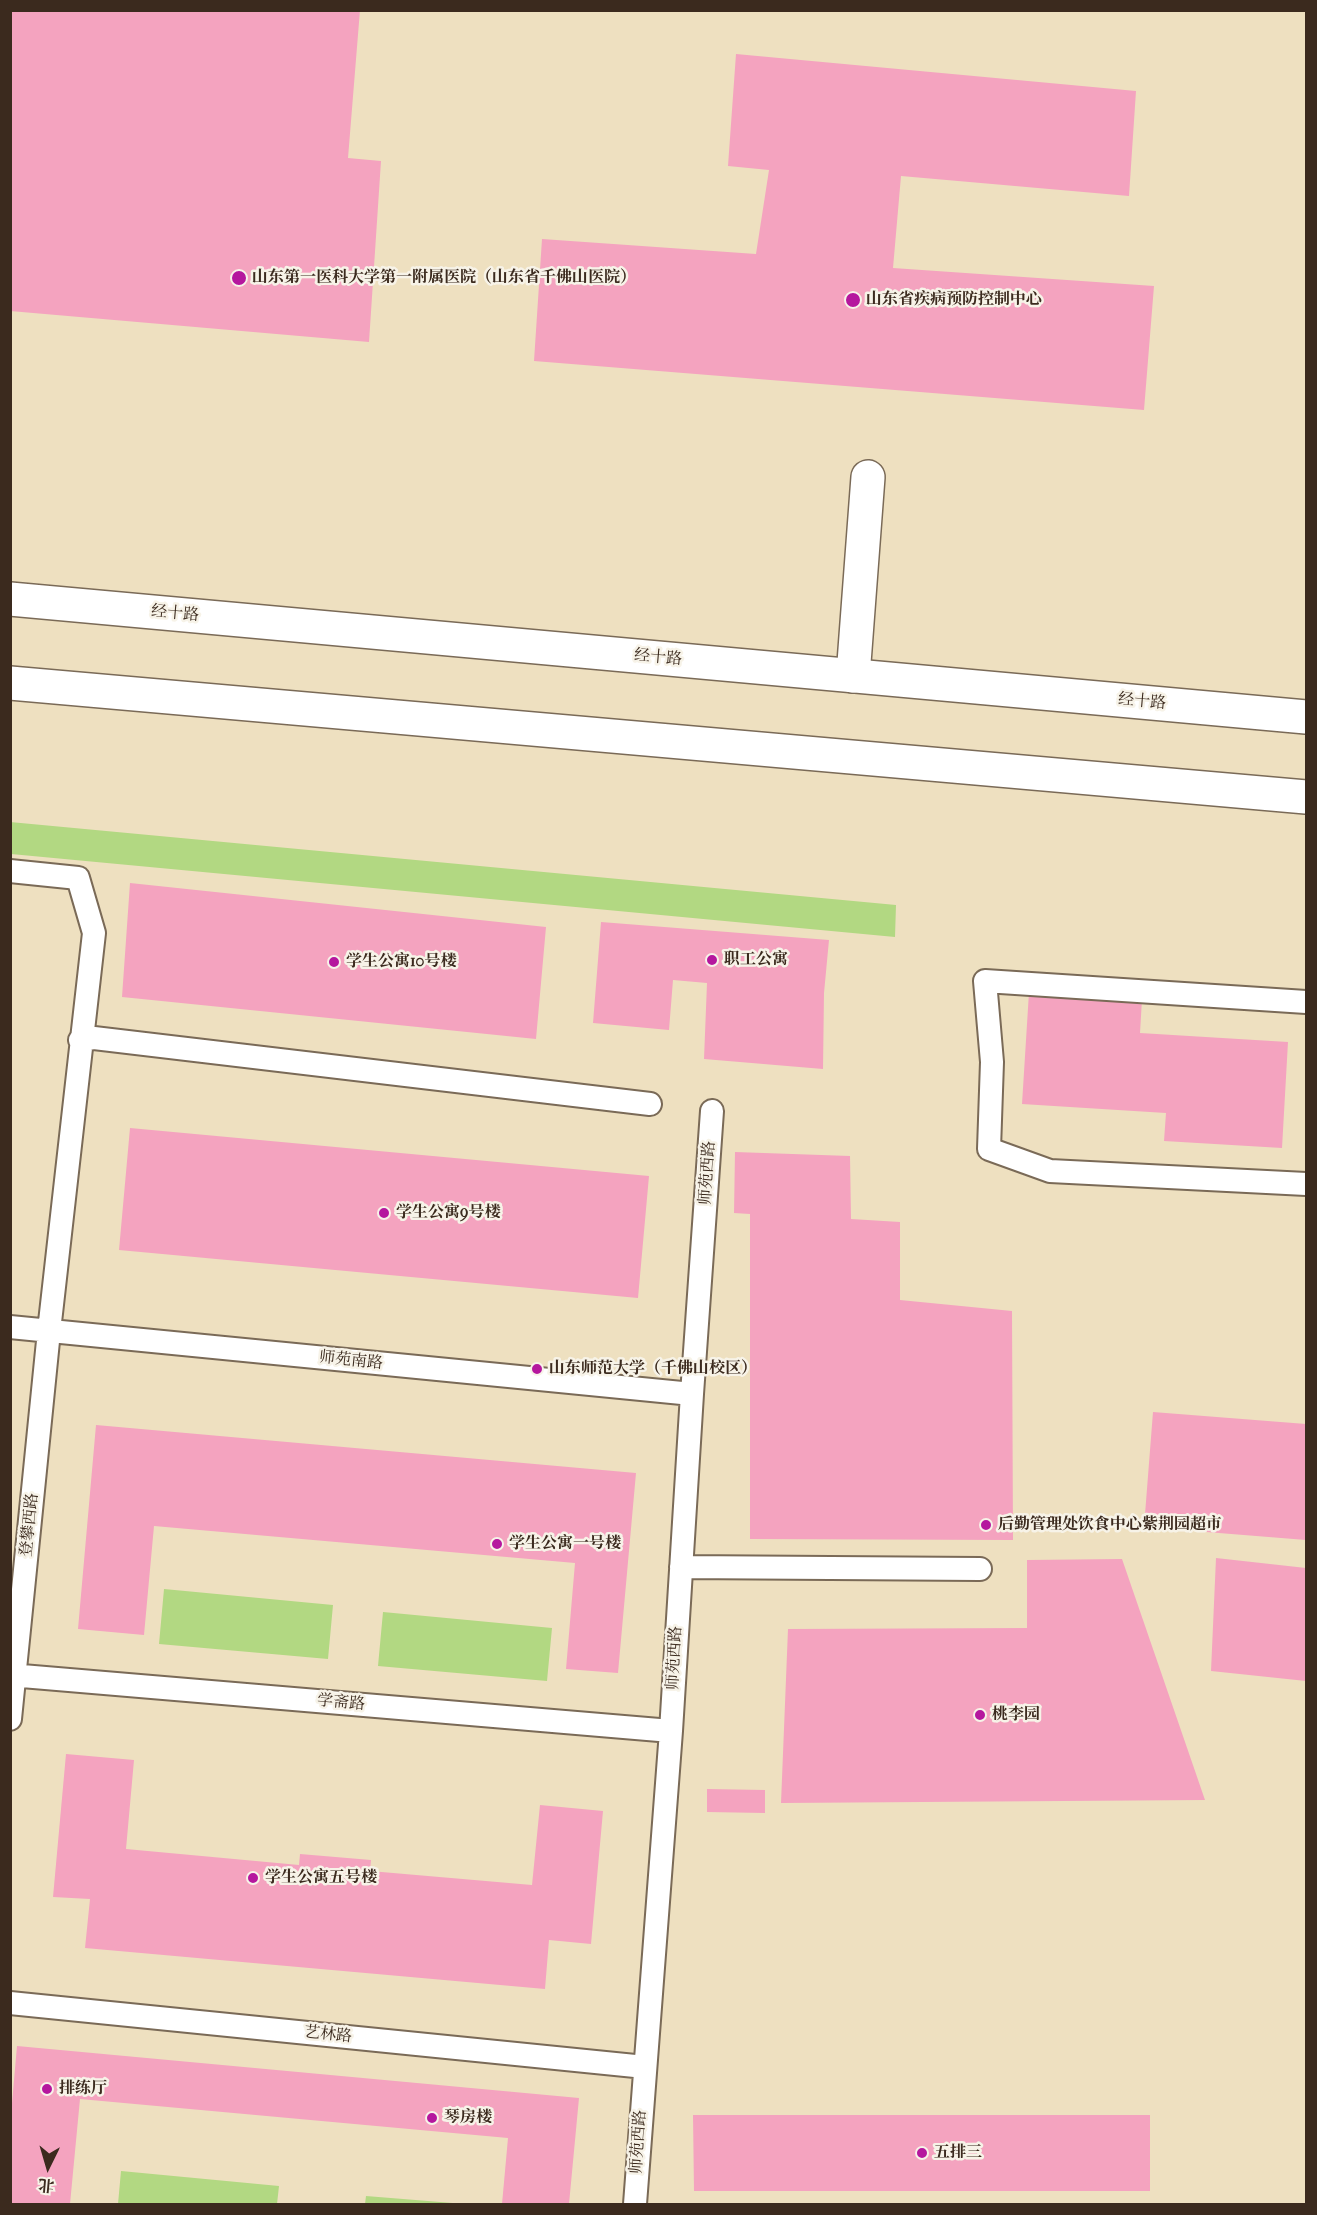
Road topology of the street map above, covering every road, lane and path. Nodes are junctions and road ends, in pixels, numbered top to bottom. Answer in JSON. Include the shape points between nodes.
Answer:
{"nodes":[{"id":1,"x":868,"y":477,"type":"dead end"},
{"id":2,"x":10,"y":599,"type":"edge"},
{"id":3,"x":853,"y":676,"type":"junction"},
{"id":4,"x":10,"y":684,"type":"edge"},
{"id":5,"x":1306,"y":717,"type":"edge"},
{"id":6,"x":1306,"y":797,"type":"edge"},
{"id":7,"x":10,"y":871,"type":"edge"},
{"id":8,"x":1306,"y":1002,"type":"edge"},
{"id":9,"x":80,"y":1040,"type":"junction"},
{"id":10,"x":651,"y":1104,"type":"dead end"},
{"id":11,"x":712,"y":1111,"type":"dead end"},
{"id":12,"x":1306,"y":1184,"type":"edge"},
{"id":13,"x":10,"y":1327,"type":"edge"},
{"id":14,"x":49,"y":1331,"type":"junction"},
{"id":15,"x":692,"y":1394,"type":"junction"},
{"id":16,"x":681,"y":1567,"type":"junction"},
{"id":17,"x":980,"y":1569,"type":"dead end"},
{"id":18,"x":13,"y":1675,"type":"edge"},
{"id":19,"x":10,"y":1719,"type":"edge"},
{"id":20,"x":671,"y":1731,"type":"junction"},
{"id":21,"x":10,"y":2003,"type":"edge"},
{"id":22,"x":645,"y":2067,"type":"junction"},
{"id":23,"x":635,"y":2205,"type":"edge"}],
"edges":[{"from":1,"to":3,"type":"main road"},
{"from":2,"to":3,"type":"main road","name":"经十路"},
{"from":3,"to":5,"type":"main road","name":"经十路"},
{"from":4,"to":6,"type":"main road"},
{"from":7,"to":9,"type":"lane","name":"登攀西路","via":[[78,878],[94,933]]},
{"from":8,"to":12,"type":"lane","via":[[984,981],[992,1062],[988,1149],[1050,1171]]},
{"from":9,"to":10,"type":"lane","via":[[94,1038]]},
{"from":9,"to":14,"type":"lane","name":"登攀西路"},
{"from":11,"to":15,"type":"lane","name":"师苑西路"},
{"from":13,"to":14,"type":"lane","name":"师苑南路"},
{"from":14,"to":15,"type":"lane","name":"师苑南路"},
{"from":14,"to":18,"type":"lane","name":"登攀西路"},
{"from":15,"to":16,"type":"lane","name":"师苑西路"},
{"from":16,"to":17,"type":"lane"},
{"from":16,"to":20,"type":"lane","name":"师苑西路"},
{"from":18,"to":19,"type":"lane","name":"登攀西路"},
{"from":18,"to":20,"type":"lane","name":"学斋路"},
{"from":20,"to":22,"type":"lane","name":"师苑西路"},
{"from":21,"to":22,"type":"lane","name":"艺林路"},
{"from":22,"to":23,"type":"lane","name":"师苑西路"}]}
